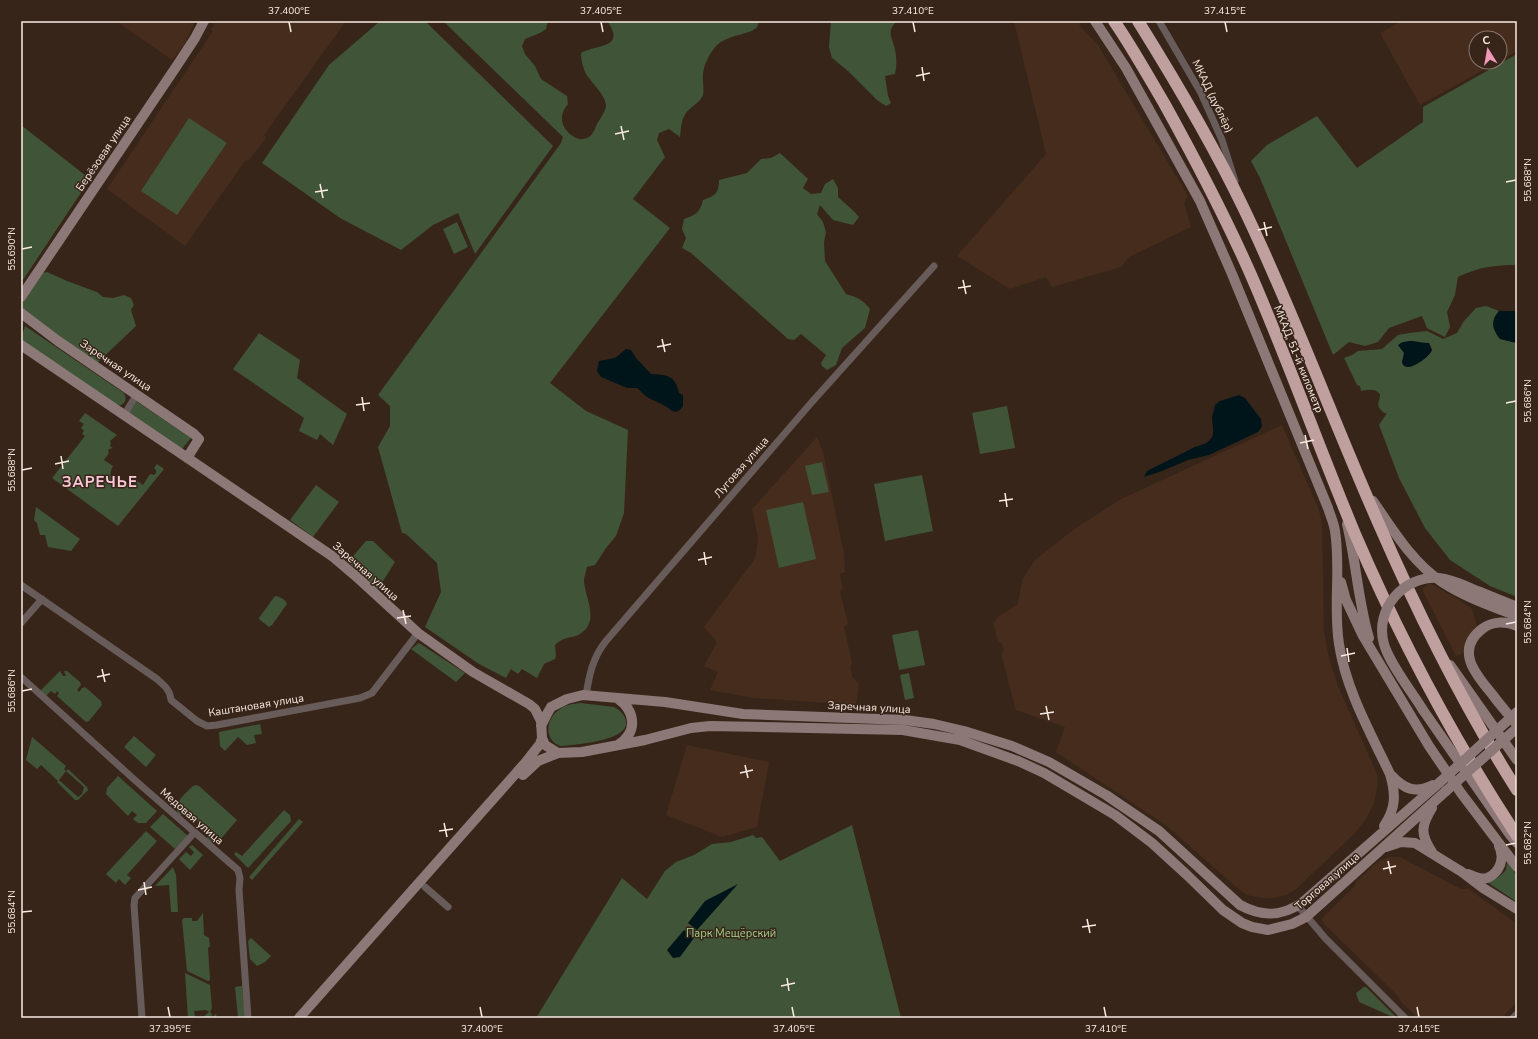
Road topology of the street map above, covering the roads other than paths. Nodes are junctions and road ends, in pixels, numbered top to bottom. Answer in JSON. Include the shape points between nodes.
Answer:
{"nodes":[{"id":1,"x":204,"y":21,"type":"edge"},
{"id":2,"x":1095,"y":21,"type":"edge"},
{"id":3,"x":1114,"y":21,"type":"edge"},
{"id":4,"x":1138,"y":21,"type":"edge"},
{"id":5,"x":1159,"y":21,"type":"edge"},
{"id":6,"x":1244,"y":208,"type":"junction"},
{"id":7,"x":934,"y":266,"type":"dead end"},
{"id":8,"x":21,"y":298,"type":"edge"},
{"id":9,"x":21,"y":313,"type":"edge"},
{"id":10,"x":21,"y":345,"type":"edge"},
{"id":11,"x":138,"y":394,"type":"junction"},
{"id":12,"x":124,"y":415,"type":"junction"},
{"id":13,"x":187,"y":458,"type":"junction"},
{"id":14,"x":1362,"y":487,"type":"junction"},
{"id":15,"x":1339,"y":495,"type":"junction"},
{"id":16,"x":1337,"y":560,"type":"junction"},
{"id":17,"x":21,"y":585,"type":"edge"},
{"id":18,"x":42,"y":599,"type":"junction"},
{"id":19,"x":1517,"y":607,"type":"edge"},
{"id":20,"x":1517,"y":616,"type":"edge"},
{"id":21,"x":21,"y":623,"type":"edge"},
{"id":22,"x":1517,"y":626,"type":"edge"},
{"id":23,"x":418,"y":633,"type":"junction"},
{"id":24,"x":1434,"y":643,"type":"junction"},
{"id":25,"x":1373,"y":653,"type":"junction"},
{"id":26,"x":21,"y":677,"type":"edge"},
{"id":27,"x":586,"y":696,"type":"junction"},
{"id":28,"x":617,"y":698,"type":"junction"},
{"id":29,"x":529,"y":704,"type":"junction"},
{"id":30,"x":551,"y":707,"type":"junction"},
{"id":31,"x":1517,"y":712,"type":"edge"},
{"id":32,"x":541,"y":726,"type":"junction"},
{"id":33,"x":1517,"y":726,"type":"edge"},
{"id":34,"x":542,"y":738,"type":"junction"},
{"id":35,"x":618,"y":745,"type":"junction"},
{"id":36,"x":558,"y":753,"type":"junction"},
{"id":37,"x":1517,"y":760,"type":"edge"},
{"id":38,"x":1390,"y":774,"type":"junction"},
{"id":39,"x":1439,"y":783,"type":"junction"},
{"id":40,"x":1517,"y":790,"type":"edge"},
{"id":41,"x":1106,"y":795,"type":"joint"},
{"id":42,"x":1436,"y":800,"type":"junction"},
{"id":43,"x":1100,"y":806,"type":"joint"},
{"id":44,"x":195,"y":832,"type":"junction"},
{"id":45,"x":1377,"y":836,"type":"junction"},
{"id":46,"x":1517,"y":836,"type":"edge"},
{"id":47,"x":1496,"y":839,"type":"junction"},
{"id":48,"x":1517,"y":843,"type":"edge"},
{"id":49,"x":1376,"y":853,"type":"junction"},
{"id":50,"x":1433,"y":853,"type":"junction"},
{"id":51,"x":1517,"y":867,"type":"edge"},
{"id":52,"x":1462,"y":872,"type":"junction"},
{"id":53,"x":425,"y":887,"type":"junction"},
{"id":54,"x":1298,"y":906,"type":"junction"},
{"id":55,"x":448,"y":908,"type":"dead end"},
{"id":56,"x":1517,"y":910,"type":"edge"},
{"id":57,"x":1306,"y":917,"type":"junction"},
{"id":58,"x":1517,"y":1014,"type":"edge"},
{"id":59,"x":142,"y":1018,"type":"edge"},
{"id":60,"x":248,"y":1018,"type":"edge"},
{"id":61,"x":299,"y":1018,"type":"edge"},
{"id":62,"x":308,"y":1018,"type":"edge"},
{"id":63,"x":1405,"y":1018,"type":"edge"},
{"id":64,"x":1513,"y":1018,"type":"edge"}],
"edges":[{"from":1,"to":8,"type":"street","name":"Берёзовая улица"},
{"from":2,"to":16,"type":"street","via":[[1137,88],[1203,208],[1328,508],[1335,530]]},
{"from":3,"to":15,"type":"highway","name":"МКАД, 51-й километр","via":[[1139,60],[1219,206],[1254,281]]},
{"from":4,"to":6,"type":"highway","name":"МКАД, 51-й километр","via":[[1197,119]]},
{"from":5,"to":6,"type":"street","name":"МКАД (дублёр)","via":[[1212,116]]},
{"from":6,"to":14,"type":"highway","name":"МКАД, 51-й километр"},
{"from":7,"to":27,"type":"street","name":"Луговая улица","via":[[606,641],[595,657]]},
{"from":9,"to":11,"type":"street","name":"Заречная улица","via":[[69,349]]},
{"from":10,"to":12,"type":"street","name":"Заречная улица"},
{"from":11,"to":12,"type":"street"},
{"from":11,"to":13,"type":"street","name":"Заречная улица","via":[[199,439]]},
{"from":12,"to":13,"type":"street","name":"Заречная улица"},
{"from":13,"to":23,"type":"street","name":"Заречная улица","via":[[332,556]]},
{"from":14,"to":20,"type":"street","via":[[1400,540],[1429,572],[1466,596]]},
{"from":14,"to":24,"type":"highway","name":"МКАД, 51-й километр"},
{"from":15,"to":25,"type":"street"},
{"from":15,"to":46,"type":"highway","name":"МКАД, 51-й километр","via":[[1390,611],[1423,677]]},
{"from":16,"to":25,"type":"street","via":[[1346,600]]},
{"from":16,"to":38,"type":"street","via":[[1337,626],[1345,670],[1354,699]]},
{"from":17,"to":18,"type":"street","name":"Каштановая улица"},
{"from":18,"to":21,"type":"street"},
{"from":18,"to":23,"type":"street","name":"Каштановая улица","via":[[162,683],[170,693],[171,700],[207,726],[360,698],[372,693]]},
{"from":19,"to":48,"type":"street","bridge":true,"via":[[1446,579],[1424,579],[1404,587],[1394,597],[1386,609],[1382,630],[1386,651],[1423,710]]},
{"from":22,"to":33,"type":"street","via":[[1501,622],[1485,626],[1472,640],[1469,655],[1472,669],[1478,678]]},
{"from":23,"to":29,"type":"street","name":"Заречная улица","via":[[473,672]]},
{"from":24,"to":37,"type":"street"},
{"from":24,"to":40,"type":"highway","name":"МКАД, 51-й километр"},
{"from":25,"to":47,"type":"street","via":[[1460,793]]},
{"from":26,"to":44,"type":"street","name":"Медовая улица"},
{"from":27,"to":28,"type":"street","name":"Заречная улица"},
{"from":27,"to":30,"type":"street","name":"Заречная улица","via":[[567,699]]},
{"from":28,"to":35,"type":"street","via":[[627,706],[632,721],[628,736]]},
{"from":28,"to":41,"type":"street","name":"Заречная улица","via":[[665,702],[743,714],[906,720],[934,724],[964,731],[1023,751],[1049,762]]},
{"from":29,"to":30,"type":"street","name":"Заречная улица"},
{"from":29,"to":32,"type":"street","name":"Заречная улица","via":[[535,709]]},
{"from":30,"to":32,"type":"street"},
{"from":31,"to":39,"type":"street","name":"Торговая улица","bridge":true},
{"from":32,"to":34,"type":"street","name":"Заречная улица"},
{"from":33,"to":42,"type":"street","name":"Торговая улица","bridge":true},
{"from":34,"to":36,"type":"street","via":[[545,745]]},
{"from":34,"to":61,"type":"street","via":[[525,763]]},
{"from":35,"to":36,"type":"street","name":"Заречная улица","via":[[582,752]]},
{"from":35,"to":43,"type":"street","name":"Заречная улица","via":[[710,726],[903,730],[960,740],[1018,761]]},
{"from":36,"to":53,"type":"street","name":"Заречная улица","via":[[538,761],[525,773]]},
{"from":38,"to":39,"type":"street","via":[[1405,788],[1429,787]]},
{"from":38,"to":45,"type":"street","via":[[1393,809]]},
{"from":39,"to":45,"type":"street","name":"Торговая улица"},
{"from":41,"to":54,"type":"street","name":"Торговая улица","via":[[1158,831],[1249,910],[1272,914]]},
{"from":42,"to":49,"type":"street","name":"Торговая улица"},
{"from":42,"to":50,"type":"street","via":[[1423,826],[1424,839]]},
{"from":43,"to":57,"type":"street","name":"Торговая улица","via":[[1152,843],[1222,910],[1242,923],[1268,930],[1292,924]]},
{"from":44,"to":59,"type":"street","via":[[135,898]]},
{"from":44,"to":60,"type":"street","name":"Медовая улица","via":[[239,873]]},
{"from":45,"to":54,"type":"street","name":"Торговая улица"},
{"from":47,"to":51,"type":"street"},
{"from":47,"to":52,"type":"street","via":[[1502,858],[1497,870],[1486,878],[1477,878]]},
{"from":49,"to":50,"type":"street","via":[[1390,844],[1407,842],[1415,843]]},
{"from":49,"to":57,"type":"street","name":"Торговая улица"},
{"from":50,"to":52,"type":"street"},
{"from":52,"to":56,"type":"street"},
{"from":53,"to":55,"type":"street"},
{"from":53,"to":62,"type":"street","name":"Заречная улица"},
{"from":54,"to":57,"type":"street"},
{"from":57,"to":63,"type":"street"},
{"from":58,"to":64,"type":"street"}]}
